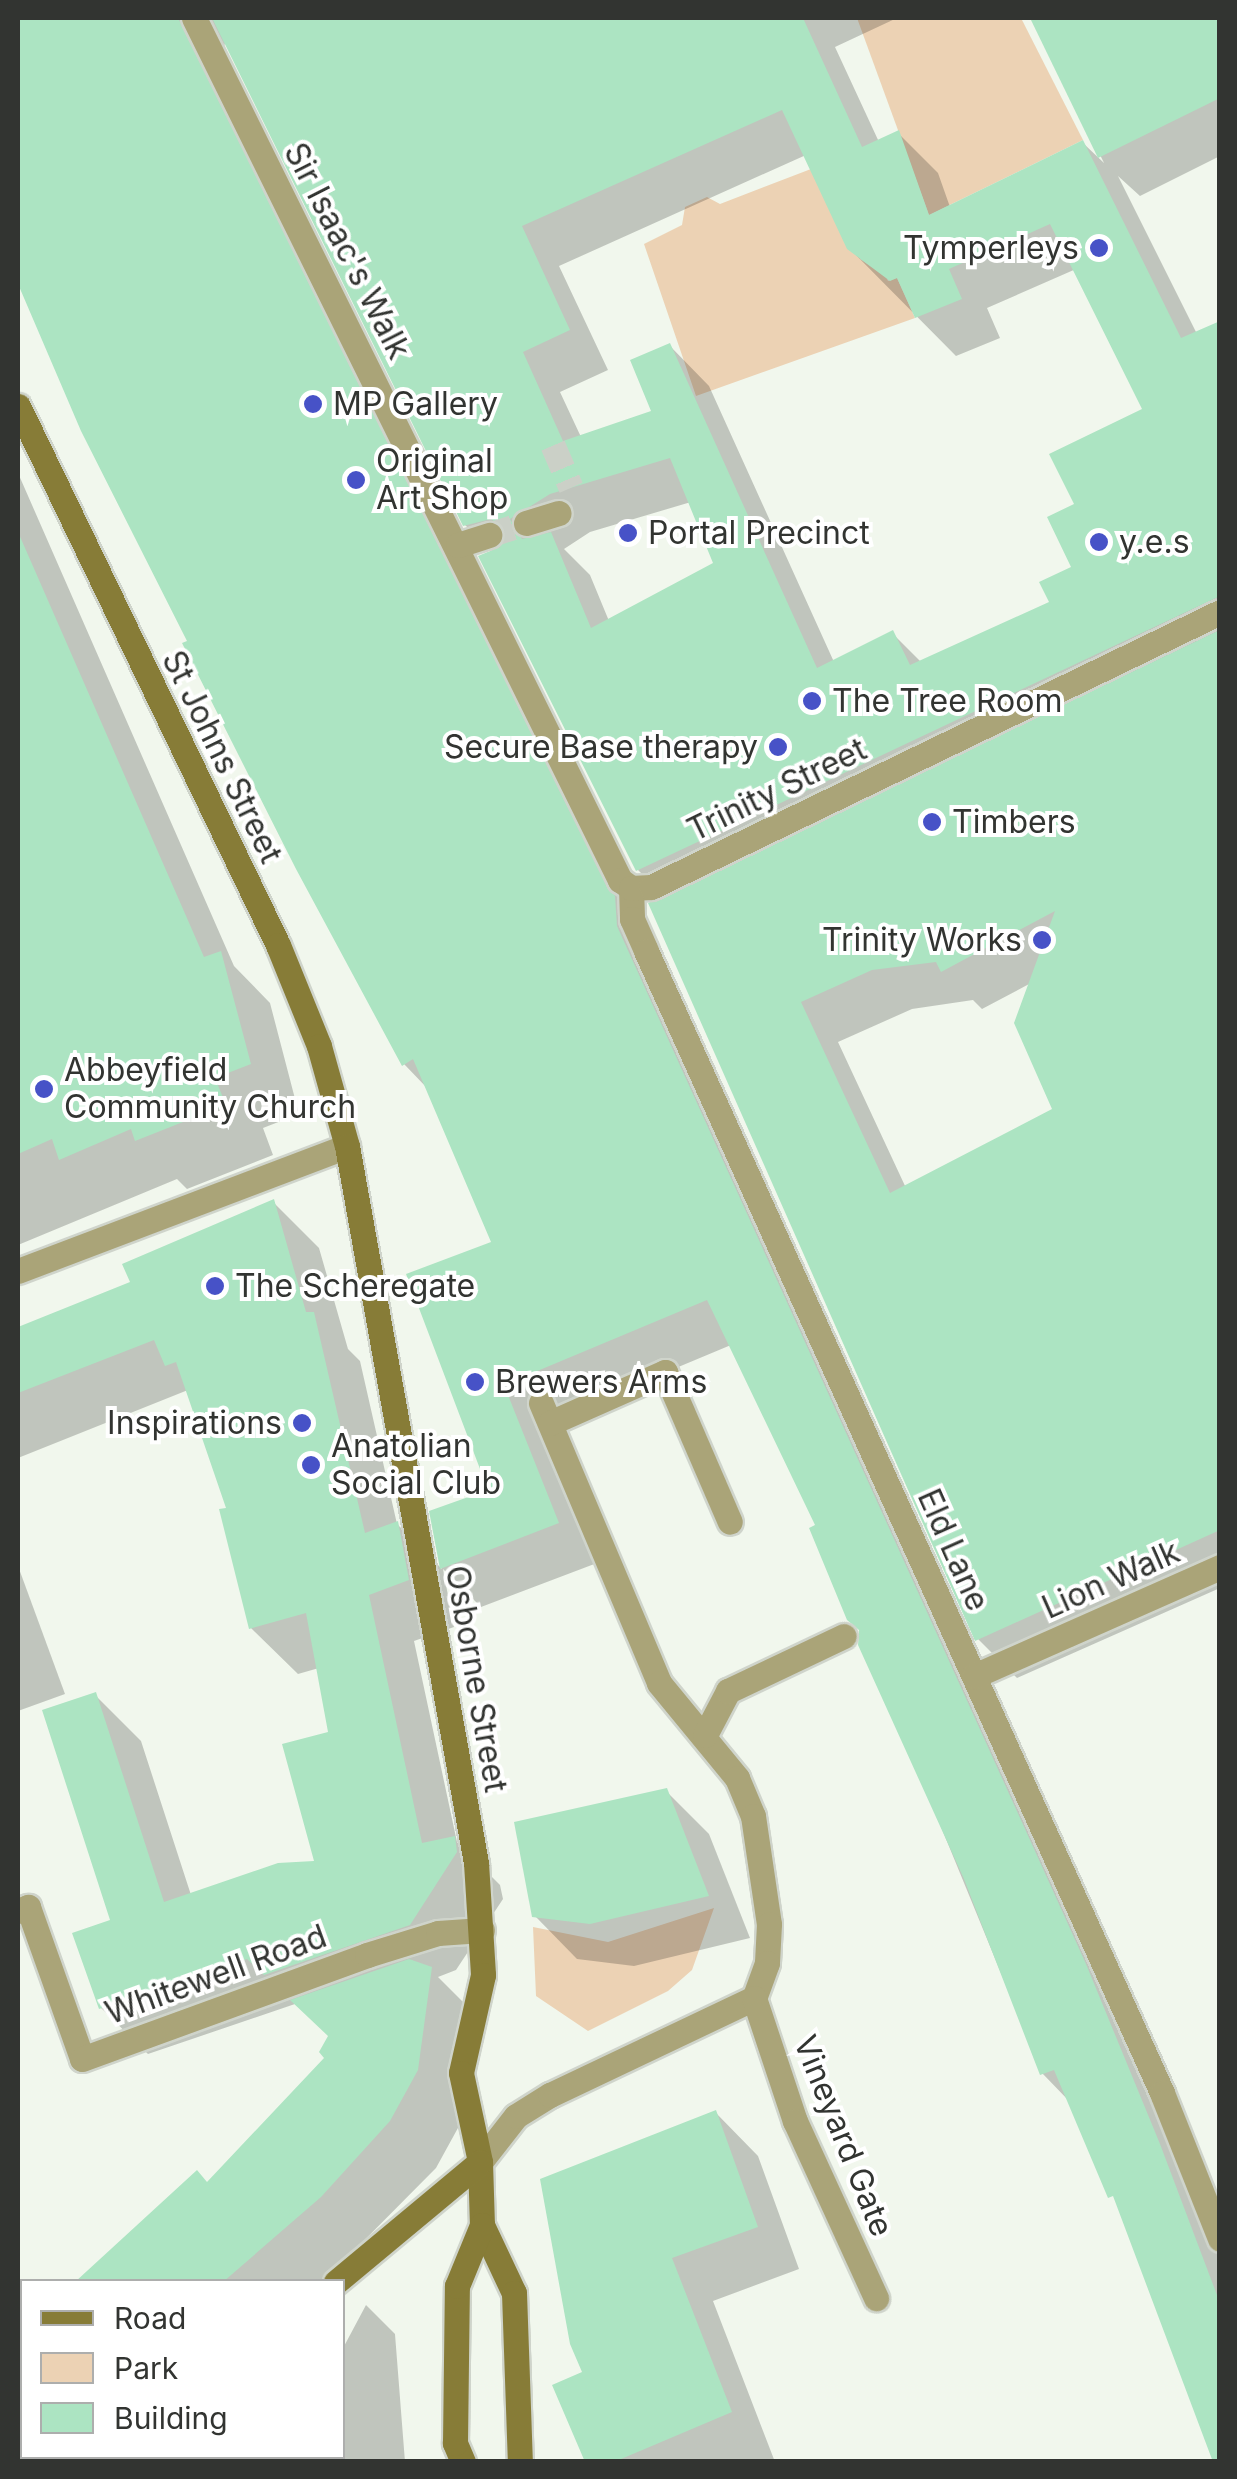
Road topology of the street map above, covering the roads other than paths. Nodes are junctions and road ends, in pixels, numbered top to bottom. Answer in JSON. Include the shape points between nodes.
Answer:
{"nodes":[{"id":1,"x":194,"y":18,"type":"edge"},
{"id":2,"x":18,"y":406,"type":"edge"},
{"id":3,"x":558,"y":513,"type":"dead end"},
{"id":4,"x":526,"y":524,"type":"tunnel mouth"},
{"id":5,"x":489,"y":535,"type":"tunnel mouth"},
{"id":6,"x":458,"y":546,"type":"junction"},
{"id":7,"x":1220,"y":612,"type":"edge"},
{"id":8,"x":631,"y":888,"type":"junction"},
{"id":9,"x":347,"y":1146,"type":"junction"},
{"id":10,"x":18,"y":1271,"type":"edge"},
{"id":11,"x":730,"y":1522,"type":"dead end"},
{"id":12,"x":1220,"y":1567,"type":"edge"},
{"id":13,"x":844,"y":1636,"type":"dead end"},
{"id":14,"x":974,"y":1676,"type":"junction"},
{"id":15,"x":705,"y":1735,"type":"junction"},
{"id":16,"x":18,"y":1911,"type":"edge"},
{"id":17,"x":482,"y":1930,"type":"junction"},
{"id":18,"x":754,"y":1998,"type":"junction"},
{"id":19,"x":480,"y":2162,"type":"junction"},
{"id":20,"x":482,"y":2224,"type":"junction"},
{"id":21,"x":1220,"y":2239,"type":"edge"},
{"id":22,"x":340,"y":2279,"type":"edge"},
{"id":23,"x":876,"y":2298,"type":"dead end"},
{"id":24,"x":462,"y":2462,"type":"edge"},
{"id":25,"x":520,"y":2462,"type":"edge"}],
"edges":[{"from":1,"to":6,"type":"street","name":"Sir Isaac's Walk"},
{"from":2,"to":9,"type":"street","name":"St Johns Street","via":[[278,945],[319,1046]]},
{"from":3,"to":4,"type":"street"},
{"from":5,"to":6,"type":"street"},
{"from":6,"to":8,"type":"street","name":"Sir Isaac's Walk","via":[[620,880]]},
{"from":7,"to":8,"type":"street","name":"Trinity Street","via":[[650,887]]},
{"from":8,"to":14,"type":"street","name":"Eld Lane","via":[[632,919]]},
{"from":9,"to":10,"type":"street"},
{"from":9,"to":17,"type":"street","name":"Osborne Street","via":[[476,1863]]},
{"from":11,"to":15,"type":"street","via":[[664,1372],[546,1413],[659,1682]]},
{"from":12,"to":14,"type":"street","name":"Lion Walk"},
{"from":13,"to":15,"type":"street","via":[[728,1691]]},
{"from":14,"to":21,"type":"street","name":"Eld Lane","via":[[1162,2092]]},
{"from":15,"to":18,"type":"street","via":[[737,1778],[754,1816],[770,1924],[768,1963]]},
{"from":16,"to":17,"type":"street","name":"Whitewell Road","via":[[28,1907],[82,2059],[352,1959],[438,1933]]},
{"from":17,"to":19,"type":"street","name":"Osborne Street","via":[[483,1975],[461,2074]]},
{"from":18,"to":19,"type":"street","via":[[550,2095],[516,2116]]},
{"from":18,"to":23,"type":"street","name":"Vineyard Gate","via":[[795,2121]]},
{"from":19,"to":20,"type":"street","name":"Osborne Street"},
{"from":19,"to":22,"type":"street"},
{"from":20,"to":24,"type":"street","name":"Osborne Street","via":[[457,2286],[455,2443]]},
{"from":20,"to":25,"type":"street","name":"Osborne Street","via":[[514,2293]]}]}
